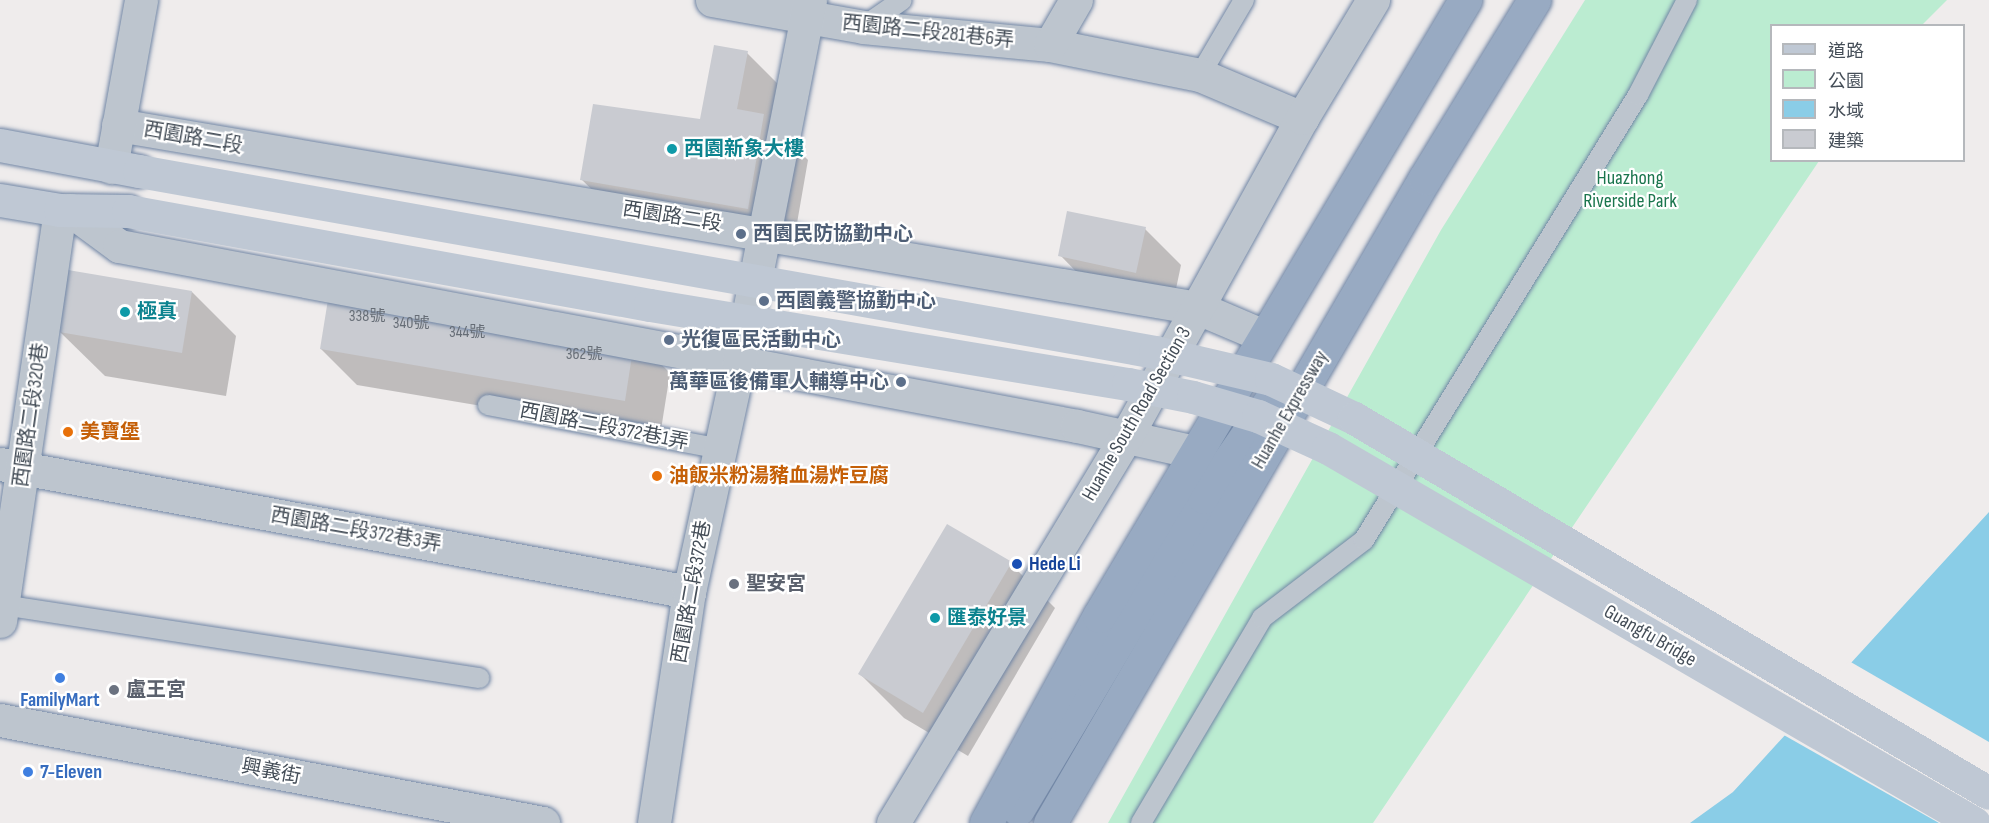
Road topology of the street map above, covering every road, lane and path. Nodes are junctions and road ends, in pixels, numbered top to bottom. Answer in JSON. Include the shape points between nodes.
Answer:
{"nodes":[{"id":1,"x":141,"y":0,"type":"edge"},
{"id":2,"x":712,"y":0,"type":"edge"},
{"id":3,"x":902,"y":0,"type":"edge"},
{"id":4,"x":1076,"y":0,"type":"edge"},
{"id":5,"x":1244,"y":0,"type":"edge"},
{"id":6,"x":1373,"y":0,"type":"edge"},
{"id":7,"x":1465,"y":0,"type":"edge"},
{"id":8,"x":1534,"y":0,"type":"edge"},
{"id":9,"x":1687,"y":0,"type":"edge"},
{"id":10,"x":808,"y":8,"type":"edge"},
{"id":11,"x":863,"y":27,"type":"junction"},
{"id":12,"x":1050,"y":45,"type":"junction"},
{"id":13,"x":1200,"y":75,"type":"junction"},
{"id":14,"x":1302,"y":118,"type":"junction"},
{"id":15,"x":118,"y":125,"type":"junction"},
{"id":16,"x":0,"y":145,"type":"edge"},
{"id":17,"x":125,"y":169,"type":"junction"},
{"id":18,"x":1425,"y":178,"type":"junction"},
{"id":19,"x":0,"y":200,"type":"edge"},
{"id":20,"x":65,"y":210,"type":"junction"},
{"id":21,"x":764,"y":232,"type":"junction"},
{"id":22,"x":1198,"y":308,"type":"junction"},
{"id":23,"x":1264,"y":336,"type":"junction"},
{"id":24,"x":739,"y":362,"type":"junction"},
{"id":25,"x":488,"y":405,"type":"dead end"},
{"id":26,"x":1126,"y":435,"type":"junction"},
{"id":27,"x":720,"y":449,"type":"junction"},
{"id":28,"x":1195,"y":452,"type":"junction"},
{"id":29,"x":12,"y":466,"type":"edge"},
{"id":30,"x":689,"y":592,"type":"junction"},
{"id":31,"x":1,"y":613,"type":"edge"},
{"id":32,"x":479,"y":678,"type":"dead end"},
{"id":33,"x":0,"y":720,"type":"edge"},
{"id":34,"x":1989,"y":793,"type":"edge"},
{"id":35,"x":543,"y":823,"type":"edge"},
{"id":36,"x":654,"y":823,"type":"edge"},
{"id":37,"x":893,"y":823,"type":"edge"},
{"id":38,"x":986,"y":823,"type":"edge"},
{"id":39,"x":1009,"y":823,"type":"edge"},
{"id":40,"x":1050,"y":823,"type":"edge"},
{"id":41,"x":1141,"y":823,"type":"edge"},
{"id":42,"x":1974,"y":823,"type":"edge"}],
"edges":[{"from":1,"to":15,"type":"street"},
{"from":2,"to":10,"type":"street","name":"西園路二段281巷6弄"},
{"from":3,"to":11,"type":"lane"},
{"from":4,"to":12,"type":"street"},
{"from":5,"to":13,"type":"lane"},
{"from":6,"to":14,"type":"street","name":"Huanhe South Road Section 3"},
{"from":7,"to":23,"type":"highway"},
{"from":8,"to":18,"type":"highway","name":"Huanhe Expressway"},
{"from":9,"to":41,"type":"lane","via":[[1638,95],[1364,540],[1262,618]]},
{"from":10,"to":11,"type":"street","name":"西園路二段281巷6弄"},
{"from":10,"to":21,"type":"street","name":"西園路二段372巷"},
{"from":11,"to":12,"type":"street","name":"西園路二段281巷6弄"},
{"from":12,"to":13,"type":"street","name":"西園路二段281巷6弄"},
{"from":13,"to":14,"type":"street","name":"西園路二段281巷6弄"},
{"from":14,"to":22,"type":"street","name":"Huanhe South Road Section 3"},
{"from":15,"to":17,"type":"street","name":"西園路二段"},
{"from":15,"to":21,"type":"street","name":"西園路二段"},
{"from":16,"to":17,"type":"main road","name":"Guangfu Bridge"},
{"from":17,"to":34,"type":"main road","name":"Guangfu Bridge","bridge":true,"via":[[1155,352],[1271,379],[1354,418]]},
{"from":18,"to":39,"type":"highway","via":[[1204,497]]},
{"from":18,"to":40,"type":"highway","name":"Huanhe Expressway"},
{"from":19,"to":20,"type":"main road","name":"Guangfu Bridge"},
{"from":20,"to":24,"type":"street","via":[[119,246]]},
{"from":20,"to":29,"type":"street","name":"西園路二段320巷"},
{"from":20,"to":42,"type":"main road","name":"Guangfu Bridge","bridge":true,"via":[[128,211],[650,305],[1128,384],[1258,416],[1328,448]]},
{"from":21,"to":22,"type":"street","name":"西園路二段"},
{"from":21,"to":24,"type":"street","name":"西園路二段372巷"},
{"from":22,"to":23,"type":"street","name":"西園路二段"},
{"from":22,"to":26,"type":"street","name":"Huanhe South Road Section 3"},
{"from":23,"to":28,"type":"highway"},
{"from":24,"to":26,"type":"street"},
{"from":24,"to":27,"type":"street","name":"西園路二段372巷"},
{"from":25,"to":27,"type":"lane","name":"西園路二段372巷1弄"},
{"from":26,"to":28,"type":"street"},
{"from":26,"to":37,"type":"street","name":"Huanhe South Road Section 3"},
{"from":27,"to":30,"type":"street","name":"西園路二段372巷"},
{"from":28,"to":38,"type":"highway"},
{"from":29,"to":30,"type":"street","name":"西園路二段372巷3弄"},
{"from":29,"to":31,"type":"street","name":"西園路二段320巷"},
{"from":30,"to":36,"type":"street","name":"西園路二段372巷"},
{"from":31,"to":32,"type":"lane"},
{"from":33,"to":35,"type":"street","name":"興義街"}]}
